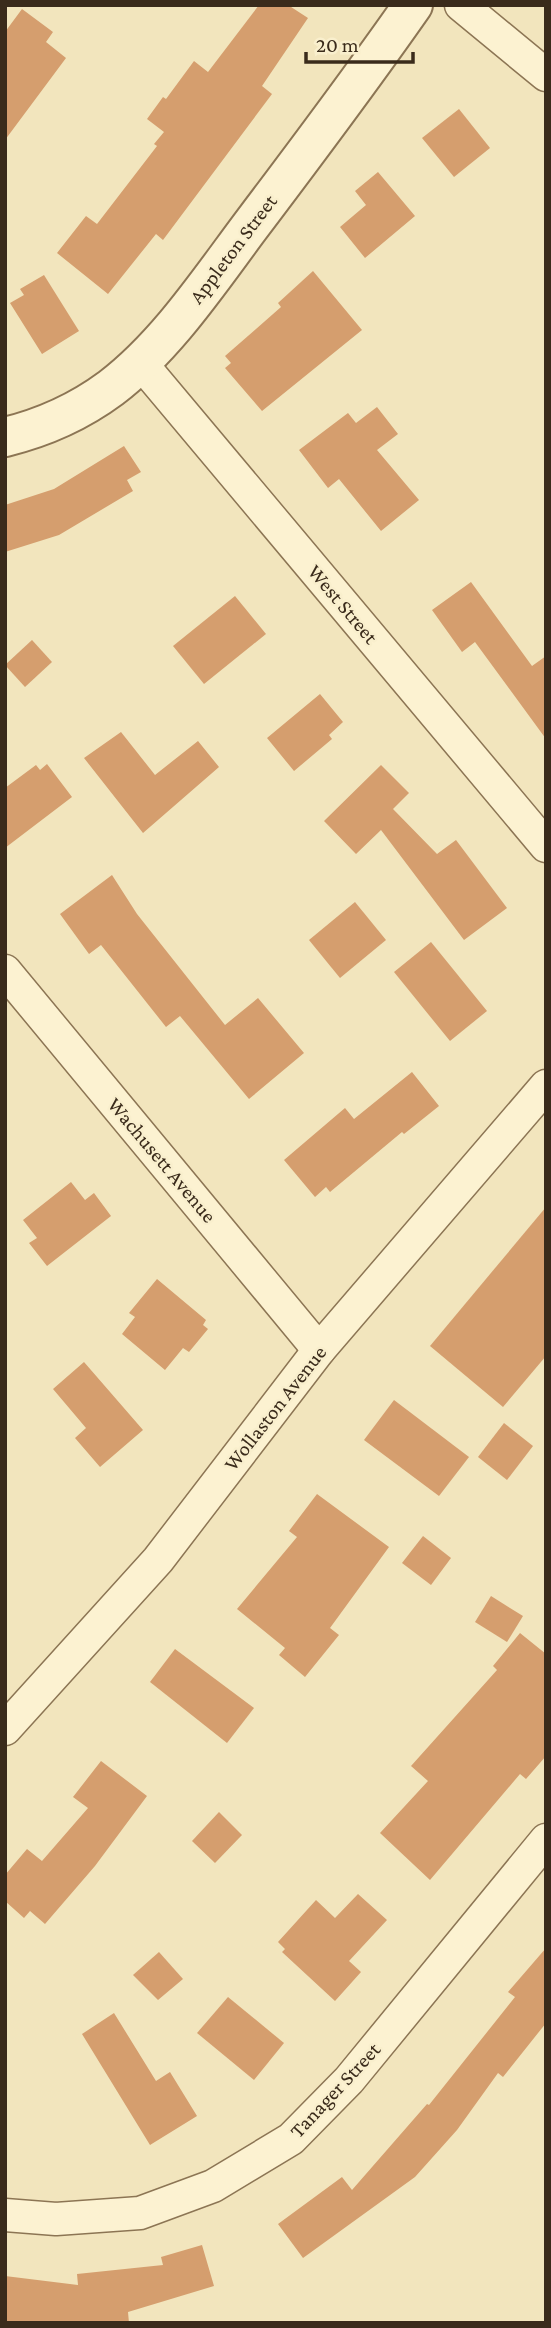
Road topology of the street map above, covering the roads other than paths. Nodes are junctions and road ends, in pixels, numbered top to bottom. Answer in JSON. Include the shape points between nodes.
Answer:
{"nodes":[{"id":1,"x":413,"y":5,"type":"edge"},
{"id":2,"x":461,"y":5,"type":"edge"},
{"id":3,"x":546,"y":75,"type":"edge"},
{"id":4,"x":140,"y":362,"type":"junction"},
{"id":5,"x":5,"y":437,"type":"edge"},
{"id":6,"x":546,"y":846,"type":"edge"},
{"id":7,"x":5,"y":971,"type":"edge"},
{"id":8,"x":546,"y":1086,"type":"edge"},
{"id":9,"x":319,"y":1350,"type":"junction"},
{"id":10,"x":5,"y":1729,"type":"edge"},
{"id":11,"x":546,"y":1840,"type":"edge"},
{"id":12,"x":5,"y":2215,"type":"edge"}],
"edges":[{"from":1,"to":4,"type":"street","name":"Appleton Street","via":[[215,274]]},
{"from":2,"to":3,"type":"street"},
{"from":4,"to":5,"type":"street","name":"Appleton Street","via":[[110,389],[75,411]]},
{"from":4,"to":6,"type":"street","name":"West Street"},
{"from":7,"to":9,"type":"street","name":"Wachusett Avenue"},
{"from":8,"to":9,"type":"street","name":"Wollaston Avenue"},
{"from":9,"to":10,"type":"street","name":"Wollaston Avenue","via":[[158,1560]]},
{"from":11,"to":12,"type":"street","name":"Tanager Street","via":[[349,2080],[291,2139],[213,2186],[140,2213],[56,2219]]}]}
